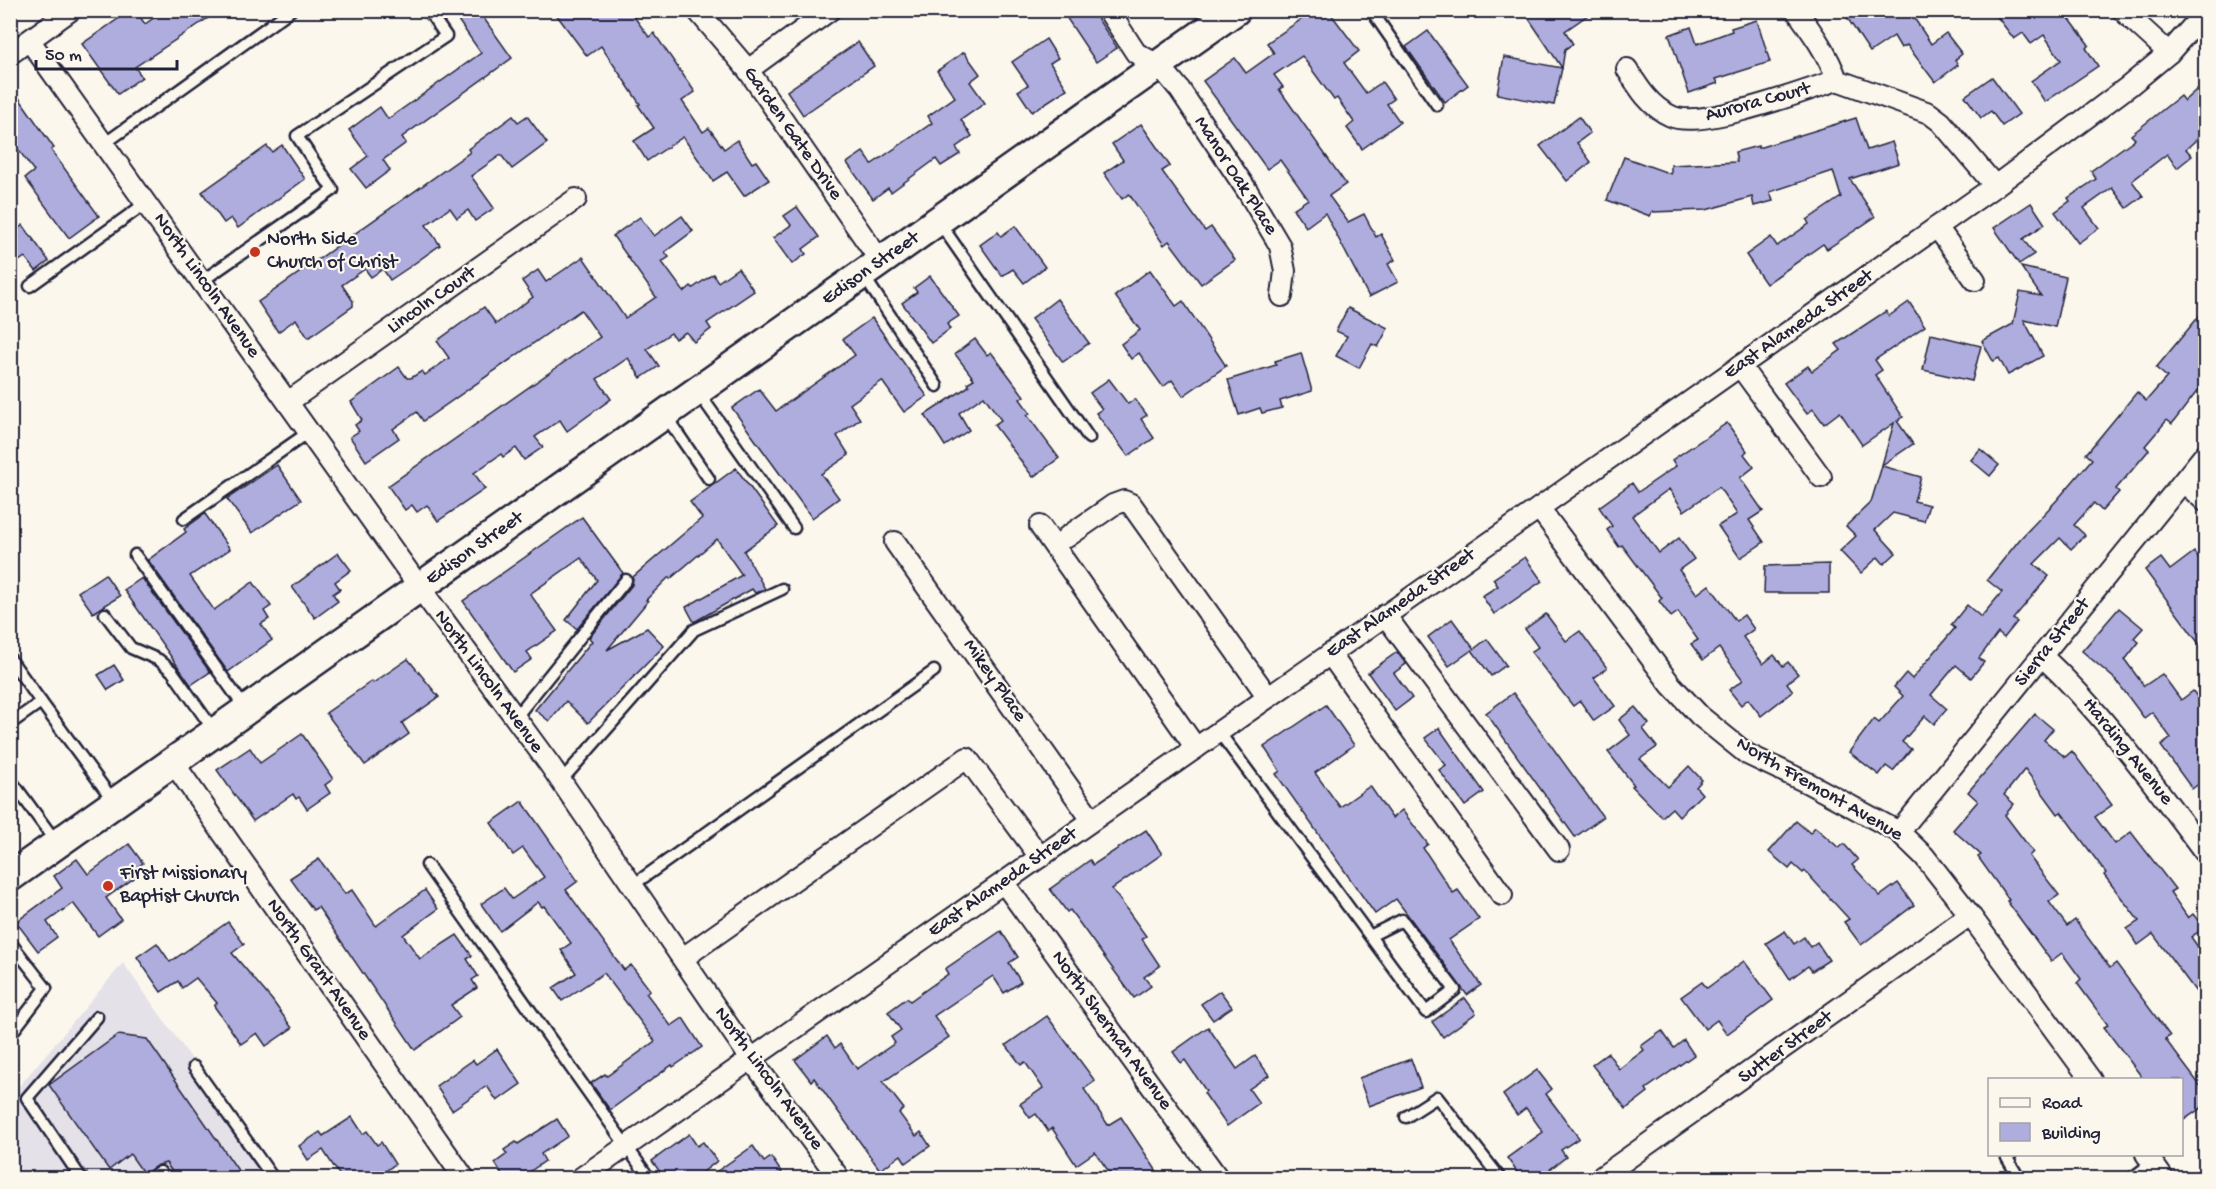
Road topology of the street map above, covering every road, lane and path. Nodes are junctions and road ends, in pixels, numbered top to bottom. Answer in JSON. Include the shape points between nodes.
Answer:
{"nodes":[{"id":1,"x":71,"y":10,"type":"edge"},
{"id":2,"x":291,"y":10,"type":"edge"},
{"id":3,"x":428,"y":10,"type":"edge"},
{"id":4,"x":697,"y":10,"type":"edge"},
{"id":5,"x":831,"y":10,"type":"edge"},
{"id":6,"x":1108,"y":10,"type":"edge"},
{"id":7,"x":1236,"y":10,"type":"edge"},
{"id":8,"x":1371,"y":10,"type":"edge"},
{"id":9,"x":1796,"y":10,"type":"edge"},
{"id":10,"x":2122,"y":10,"type":"edge"},
{"id":11,"x":2205,"y":11,"type":"edge"},
{"id":12,"x":30,"y":41,"type":"junction"},
{"id":13,"x":2169,"y":52,"type":"junction"},
{"id":14,"x":10,"y":54,"type":"edge"},
{"id":15,"x":1160,"y":66,"type":"junction"},
{"id":16,"x":1627,"y":69,"type":"dead end"},
{"id":17,"x":748,"y":70,"type":"junction"},
{"id":18,"x":1837,"y":80,"type":"junction"},
{"id":19,"x":1437,"y":105,"type":"dead end"},
{"id":20,"x":104,"y":144,"type":"junction"},
{"id":21,"x":1995,"y":186,"type":"junction"},
{"id":22,"x":576,"y":199,"type":"dead end"},
{"id":23,"x":146,"y":203,"type":"junction"},
{"id":24,"x":938,"y":222,"type":"junction"},
{"id":25,"x":1937,"y":227,"type":"junction"},
{"id":26,"x":872,"y":268,"type":"junction"},
{"id":27,"x":1975,"y":280,"type":"dead end"},
{"id":28,"x":202,"y":281,"type":"junction"},
{"id":29,"x":30,"y":286,"type":"dead end"},
{"id":30,"x":1282,"y":296,"type":"dead end"},
{"id":31,"x":1740,"y":366,"type":"junction"},
{"id":32,"x":937,"y":386,"type":"dead end"},
{"id":33,"x":698,"y":392,"type":"junction"},
{"id":34,"x":288,"y":402,"type":"junction"},
{"id":35,"x":665,"y":415,"type":"junction"},
{"id":36,"x":309,"y":432,"type":"junction"},
{"id":37,"x":1089,"y":438,"type":"dead end"},
{"id":38,"x":2205,"y":453,"type":"edge"},
{"id":39,"x":1821,"y":477,"type":"dead end"},
{"id":40,"x":709,"y":479,"type":"dead end"},
{"id":41,"x":2183,"y":482,"type":"junction"},
{"id":42,"x":2205,"y":502,"type":"edge"},
{"id":43,"x":1539,"y":508,"type":"junction"},
{"id":44,"x":184,"y":519,"type":"dead end"},
{"id":45,"x":1040,"y":526,"type":"dead end"},
{"id":46,"x":794,"y":528,"type":"dead end"},
{"id":47,"x":1067,"y":537,"type":"dead end"},
{"id":48,"x":895,"y":542,"type":"dead end"},
{"id":49,"x":135,"y":555,"type":"dead end"},
{"id":50,"x":626,"y":580,"type":"dead end"},
{"id":51,"x":420,"y":588,"type":"junction"},
{"id":52,"x":782,"y":589,"type":"dead end"},
{"id":53,"x":105,"y":614,"type":"dead end"},
{"id":54,"x":1385,"y":615,"type":"junction"},
{"id":55,"x":1330,"y":654,"type":"junction"},
{"id":56,"x":2042,"y":656,"type":"junction"},
{"id":57,"x":10,"y":659,"type":"edge"},
{"id":58,"x":934,"y":672,"type":"dead end"},
{"id":59,"x":1268,"y":697,"type":"junction"},
{"id":60,"x":41,"y":702,"type":"junction"},
{"id":61,"x":246,"y":710,"type":"junction"},
{"id":62,"x":515,"y":718,"type":"junction"},
{"id":63,"x":10,"y":724,"type":"edge"},
{"id":64,"x":216,"y":732,"type":"junction"},
{"id":65,"x":1219,"y":732,"type":"junction"},
{"id":66,"x":1196,"y":748,"type":"junction"},
{"id":67,"x":173,"y":762,"type":"junction"},
{"id":68,"x":10,"y":779,"type":"edge"},
{"id":69,"x":561,"y":781,"type":"junction"},
{"id":70,"x":115,"y":803,"type":"junction"},
{"id":71,"x":1092,"y":820,"type":"junction"},
{"id":72,"x":1899,"y":832,"type":"junction"},
{"id":73,"x":57,"y":844,"type":"junction"},
{"id":74,"x":1559,"y":850,"type":"dead end"},
{"id":75,"x":2205,"y":854,"type":"edge"},
{"id":76,"x":1040,"y":857,"type":"junction"},
{"id":77,"x":427,"y":865,"type":"dead end"},
{"id":78,"x":10,"y":877,"type":"edge"},
{"id":79,"x":1004,"y":883,"type":"junction"},
{"id":80,"x":633,"y":885,"type":"junction"},
{"id":81,"x":1502,"y":895,"type":"dead end"},
{"id":82,"x":1970,"y":915,"type":"junction"},
{"id":83,"x":1370,"y":936,"type":"junction"},
{"id":84,"x":10,"y":942,"type":"edge"},
{"id":85,"x":682,"y":958,"type":"junction"},
{"id":86,"x":98,"y":1017,"type":"dead end"},
{"id":87,"x":10,"y":1035,"type":"edge"},
{"id":88,"x":751,"y":1059,"type":"junction"},
{"id":89,"x":194,"y":1067,"type":"dead end"},
{"id":90,"x":2090,"y":1078,"type":"edge"},
{"id":91,"x":1406,"y":1117,"type":"dead end"},
{"id":92,"x":626,"y":1146,"type":"junction"},
{"id":93,"x":2010,"y":1156,"type":"edge"},
{"id":94,"x":2154,"y":1165,"type":"edge"},
{"id":95,"x":81,"y":1179,"type":"edge"},
{"id":96,"x":150,"y":1179,"type":"edge"},
{"id":97,"x":165,"y":1179,"type":"edge"},
{"id":98,"x":273,"y":1179,"type":"edge"},
{"id":99,"x":464,"y":1179,"type":"edge"},
{"id":100,"x":581,"y":1179,"type":"edge"},
{"id":101,"x":649,"y":1179,"type":"edge"},
{"id":102,"x":839,"y":1179,"type":"edge"},
{"id":103,"x":1218,"y":1179,"type":"edge"},
{"id":104,"x":1500,"y":1179,"type":"edge"},
{"id":105,"x":1600,"y":1179,"type":"edge"},
{"id":106,"x":2019,"y":1179,"type":"edge"},
{"id":107,"x":2132,"y":1179,"type":"edge"}],
"edges":[{"from":1,"to":12,"type":"street"},
{"from":2,"to":20,"type":"lane"},
{"from":3,"to":28,"type":"lane","via":[[446,36],[297,136],[333,190]]},
{"from":4,"to":17,"type":"street","name":"Garden Gate Drive"},
{"from":5,"to":17,"type":"street"},
{"from":6,"to":15,"type":"street","name":"Manor Oak Place","via":[[1136,53]]},
{"from":7,"to":15,"type":"street","name":"Edison Street"},
{"from":8,"to":19,"type":"lane"},
{"from":9,"to":18,"type":"street","via":[[1833,67]]},
{"from":10,"to":13,"type":"street"},
{"from":11,"to":13,"type":"street","name":"East Alameda Street"},
{"from":12,"to":14,"type":"street"},
{"from":12,"to":20,"type":"street","name":"North Lincoln Avenue"},
{"from":13,"to":21,"type":"street","name":"East Alameda Street"},
{"from":15,"to":24,"type":"street","name":"Edison Street"},
{"from":15,"to":30,"type":"street","name":"Manor Oak Place","via":[[1180,90],[1280,246],[1285,271]]},
{"from":16,"to":18,"type":"street","name":"Aurora Court","via":[[1650,101],[1671,116],[1687,120],[1783,99]]},
{"from":17,"to":26,"type":"street","name":"Garden Gate Drive"},
{"from":18,"to":21,"type":"street","via":[[1929,113]]},
{"from":20,"to":23,"type":"street","name":"North Lincoln Avenue"},
{"from":21,"to":25,"type":"street","name":"East Alameda Street"},
{"from":22,"to":34,"type":"street","name":"Lincoln Court"},
{"from":23,"to":28,"type":"street","name":"North Lincoln Avenue"},
{"from":23,"to":29,"type":"lane"},
{"from":24,"to":26,"type":"street","name":"Edison Street"},
{"from":24,"to":37,"type":"lane","name":"Edison Street"},
{"from":25,"to":27,"type":"street"},
{"from":25,"to":31,"type":"street","name":"East Alameda Street"},
{"from":26,"to":32,"type":"lane"},
{"from":26,"to":33,"type":"street","name":"Edison Street"},
{"from":28,"to":34,"type":"street","name":"North Lincoln Avenue"},
{"from":31,"to":39,"type":"street"},
{"from":31,"to":43,"type":"street","name":"East Alameda Street"},
{"from":33,"to":35,"type":"street","name":"Edison Street"},
{"from":33,"to":46,"type":"lane"},
{"from":34,"to":36,"type":"street","name":"North Lincoln Avenue"},
{"from":35,"to":40,"type":"lane"},
{"from":35,"to":51,"type":"street","name":"Edison Street"},
{"from":36,"to":44,"type":"lane"},
{"from":36,"to":51,"type":"street","name":"North Lincoln Avenue"},
{"from":38,"to":41,"type":"street","name":"Sierra Street"},
{"from":41,"to":42,"type":"street"},
{"from":41,"to":56,"type":"street","name":"Sierra Street"},
{"from":43,"to":54,"type":"street","name":"East Alameda Street"},
{"from":43,"to":72,"type":"street","name":"North Fremont Avenue","via":[[1671,685],[1700,716],[1748,754]]},
{"from":45,"to":66,"type":"street"},
{"from":47,"to":59,"type":"street","via":[[1113,505],[1124,501],[1131,504]]},
{"from":48,"to":71,"type":"street","name":"Mikey Place"},
{"from":49,"to":61,"type":"lane"},
{"from":50,"to":62,"type":"lane"},
{"from":51,"to":61,"type":"street","name":"Edison Street"},
{"from":51,"to":62,"type":"street","name":"North Lincoln Avenue"},
{"from":52,"to":69,"type":"lane","via":[[694,630]]},
{"from":53,"to":64,"type":"lane","via":[[131,648],[159,660],[172,671]]},
{"from":54,"to":55,"type":"street","name":"East Alameda Street"},
{"from":54,"to":74,"type":"street"},
{"from":55,"to":59,"type":"street","name":"East Alameda Street"},
{"from":55,"to":81,"type":"street"},
{"from":56,"to":72,"type":"street","name":"Sierra Street"},
{"from":56,"to":75,"type":"street","name":"Harding Avenue","via":[[2072,683],[2132,755]]},
{"from":57,"to":60,"type":"lane"},
{"from":58,"to":80,"type":"lane"},
{"from":59,"to":65,"type":"street","name":"East Alameda Street"},
{"from":60,"to":63,"type":"lane"},
{"from":60,"to":70,"type":"lane"},
{"from":61,"to":64,"type":"street","name":"Edison Street"},
{"from":62,"to":69,"type":"street","name":"North Lincoln Avenue"},
{"from":64,"to":67,"type":"street","name":"Edison Street"},
{"from":65,"to":66,"type":"street","name":"East Alameda Street"},
{"from":65,"to":83,"type":"lane"},
{"from":66,"to":71,"type":"street","name":"East Alameda Street"},
{"from":67,"to":70,"type":"street","name":"Edison Street"},
{"from":67,"to":99,"type":"street","name":"North Grant Avenue"},
{"from":68,"to":73,"type":"lane"},
{"from":69,"to":80,"type":"street","name":"North Lincoln Avenue"},
{"from":70,"to":73,"type":"street","name":"Edison Street"},
{"from":71,"to":76,"type":"street","name":"East Alameda Street"},
{"from":72,"to":82,"type":"street","name":"North Fremont Avenue","via":[[1924,856]]},
{"from":73,"to":78,"type":"street","name":"Edison Street"},
{"from":76,"to":79,"type":"street","name":"East Alameda Street"},
{"from":76,"to":85,"type":"street","via":[[967,758]]},
{"from":77,"to":92,"type":"lane"},
{"from":79,"to":88,"type":"street","name":"East Alameda Street"},
{"from":79,"to":103,"type":"street","name":"North Sherman Avenue"},
{"from":80,"to":85,"type":"street","name":"North Lincoln Avenue"},
{"from":82,"to":90,"type":"street","name":"North Fremont Avenue"},
{"from":82,"to":105,"type":"street","name":"Sutter Street"},
{"from":83,"to":83,"type":"lane","via":[[1426,1012],[1455,990],[1402,920]]},
{"from":84,"to":87,"type":"lane","via":[[46,988]]},
{"from":85,"to":88,"type":"street","name":"North Lincoln Avenue"},
{"from":86,"to":95,"type":"lane","via":[[27,1098]]},
{"from":88,"to":92,"type":"street","name":"East Alameda Street"},
{"from":88,"to":102,"type":"street","name":"North Lincoln Avenue"},
{"from":89,"to":98,"type":"lane"},
{"from":91,"to":104,"type":"lane","via":[[1437,1096]]},
{"from":92,"to":100,"type":"street","name":"East Alameda Street"},
{"from":92,"to":101,"type":"lane"},
{"from":93,"to":106,"type":"lane","via":[[2007,1158]]},
{"from":94,"to":107,"type":"lane"},
{"from":96,"to":97,"type":"lane","via":[[160,1172]]}]}
